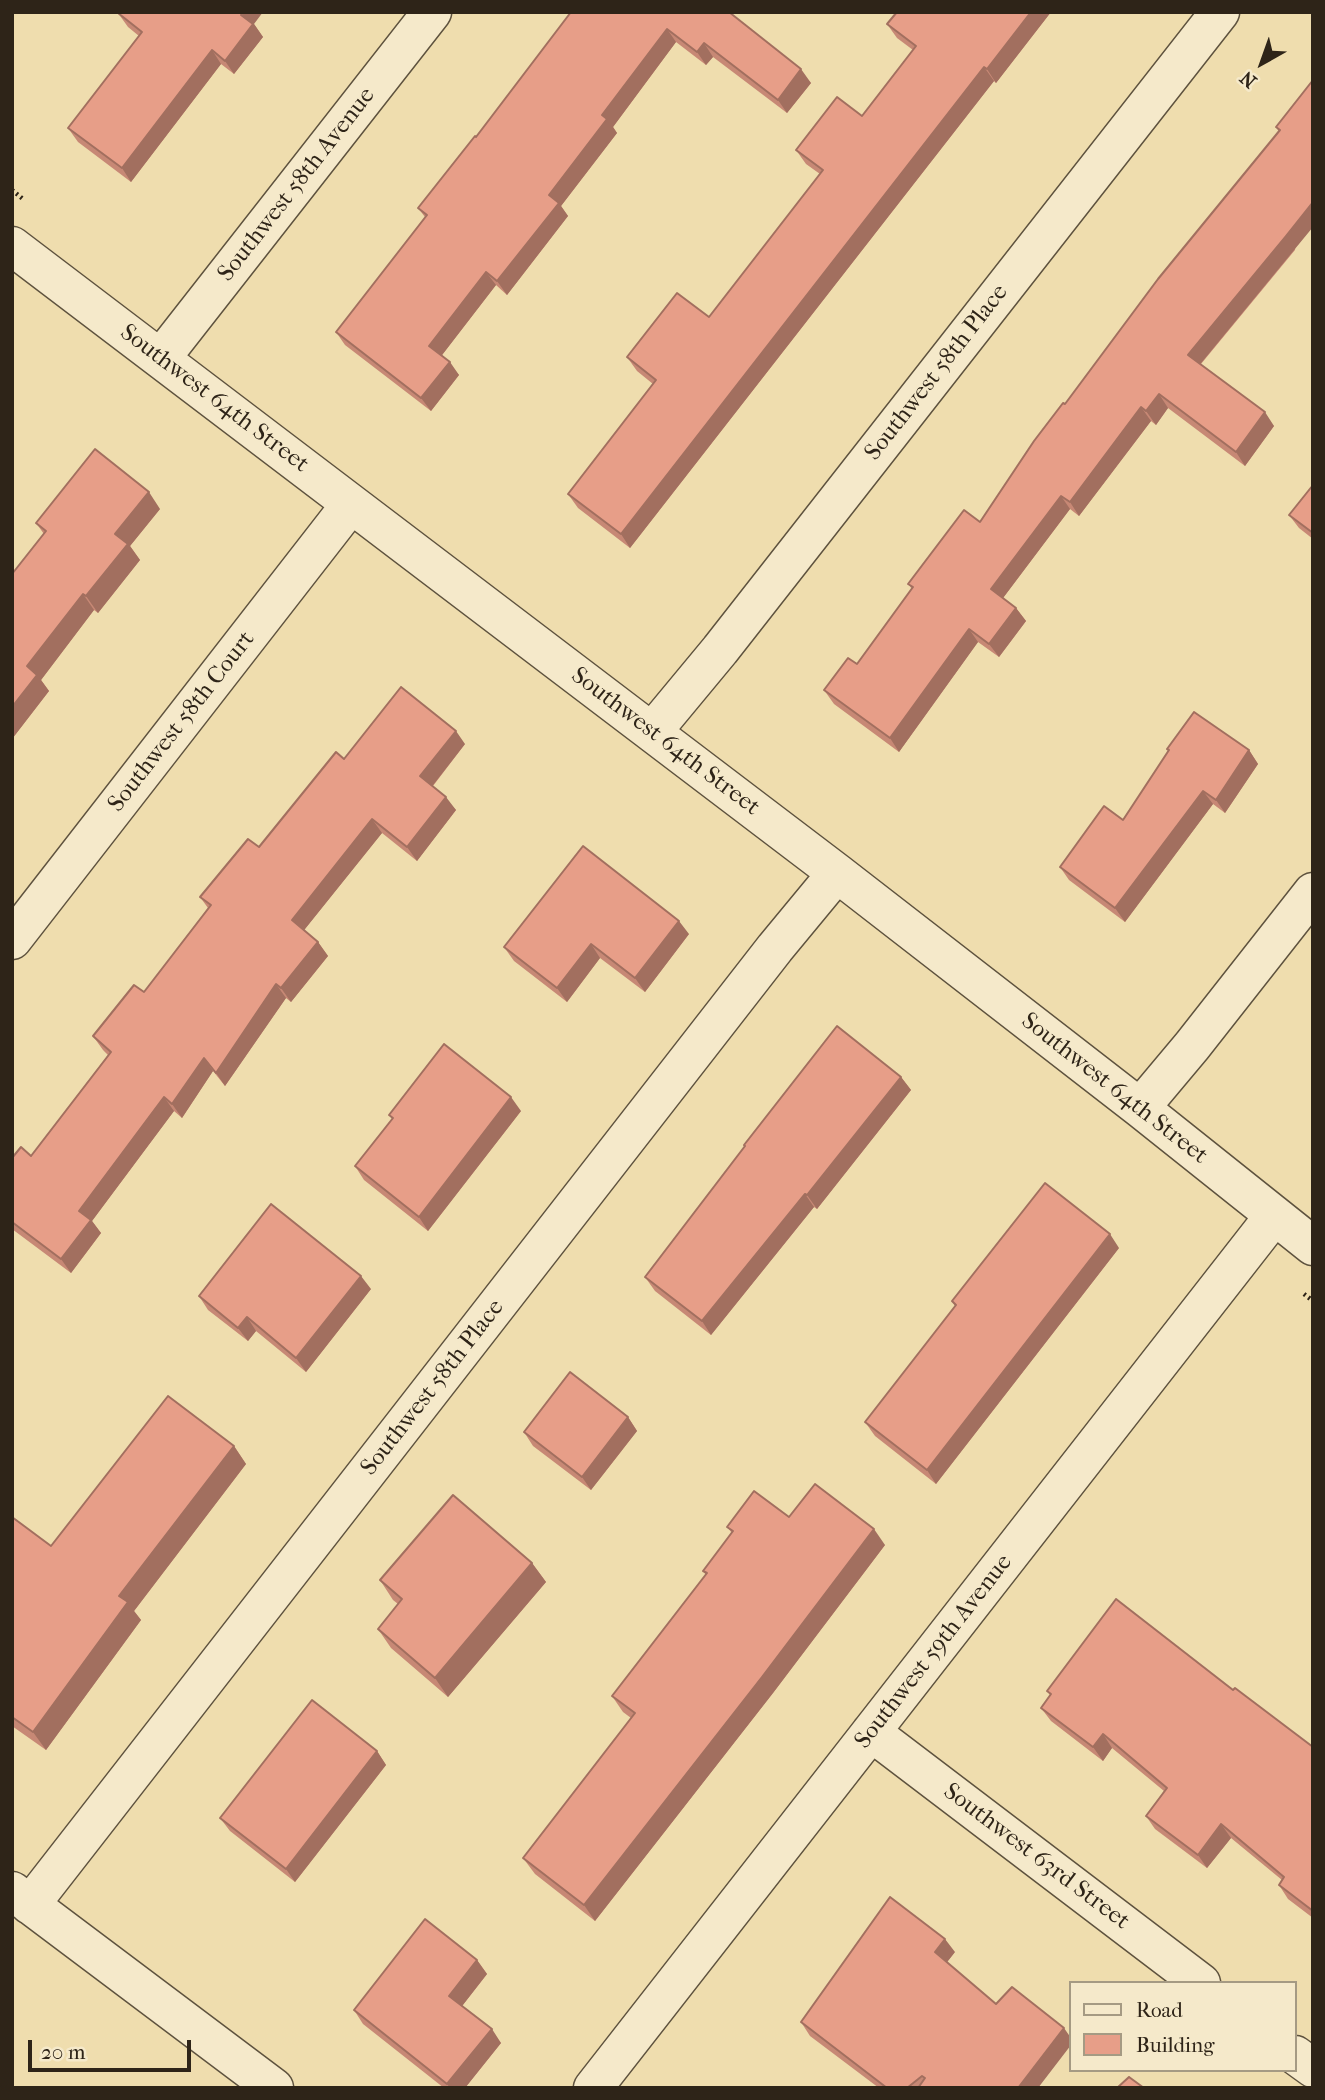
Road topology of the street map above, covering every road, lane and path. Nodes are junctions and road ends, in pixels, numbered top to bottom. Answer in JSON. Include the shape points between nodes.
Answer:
{"nodes":[{"id":1,"x":432,"y":12,"type":"edge"},
{"id":2,"x":1220,"y":12,"type":"edge"},
{"id":3,"x":12,"y":246,"type":"edge"},
{"id":4,"x":161,"y":358,"type":"junction"},
{"id":5,"x":351,"y":504,"type":"junction"},
{"id":6,"x":652,"y":732,"type":"junction"},
{"id":7,"x":837,"y":873,"type":"junction"},
{"id":8,"x":1313,"y":892,"type":"edge"},
{"id":9,"x":12,"y":940,"type":"edge"},
{"id":10,"x":1140,"y":1108,"type":"junction"},
{"id":11,"x":1274,"y":1216,"type":"junction"},
{"id":12,"x":1313,"y":1246,"type":"edge"},
{"id":13,"x":872,"y":1732,"type":"junction"},
{"id":14,"x":21,"y":1898,"type":"edge"},
{"id":15,"x":1198,"y":1981,"type":"edge"},
{"id":16,"x":1297,"y":2056,"type":"edge"},
{"id":17,"x":1313,"y":2068,"type":"edge"},
{"id":18,"x":274,"y":2088,"type":"edge"},
{"id":19,"x":593,"y":2088,"type":"edge"}],
"edges":[{"from":1,"to":4,"type":"street","name":"Southwest 58th Avenue"},
{"from":2,"to":6,"type":"street","name":"Southwest 58th Place"},
{"from":3,"to":4,"type":"street","name":"Southwest 64th Street"},
{"from":4,"to":5,"type":"street","name":"Southwest 64th Street"},
{"from":5,"to":6,"type":"street","name":"Southwest 64th Street"},
{"from":5,"to":9,"type":"street","name":"Southwest 58th Court"},
{"from":6,"to":7,"type":"street","name":"Southwest 64th Street"},
{"from":7,"to":10,"type":"street","name":"Southwest 64th Street"},
{"from":7,"to":14,"type":"street","name":"Southwest 58th Place"},
{"from":8,"to":10,"type":"street"},
{"from":10,"to":11,"type":"street","name":"Southwest 64th Street"},
{"from":11,"to":12,"type":"street","name":"Southwest 64th Street"},
{"from":11,"to":13,"type":"street","name":"Southwest 59th Avenue"},
{"from":13,"to":15,"type":"street","name":"Southwest 63rd Street"},
{"from":13,"to":19,"type":"street","name":"Southwest 59th Avenue"},
{"from":14,"to":18,"type":"street"},
{"from":16,"to":17,"type":"street"}]}
